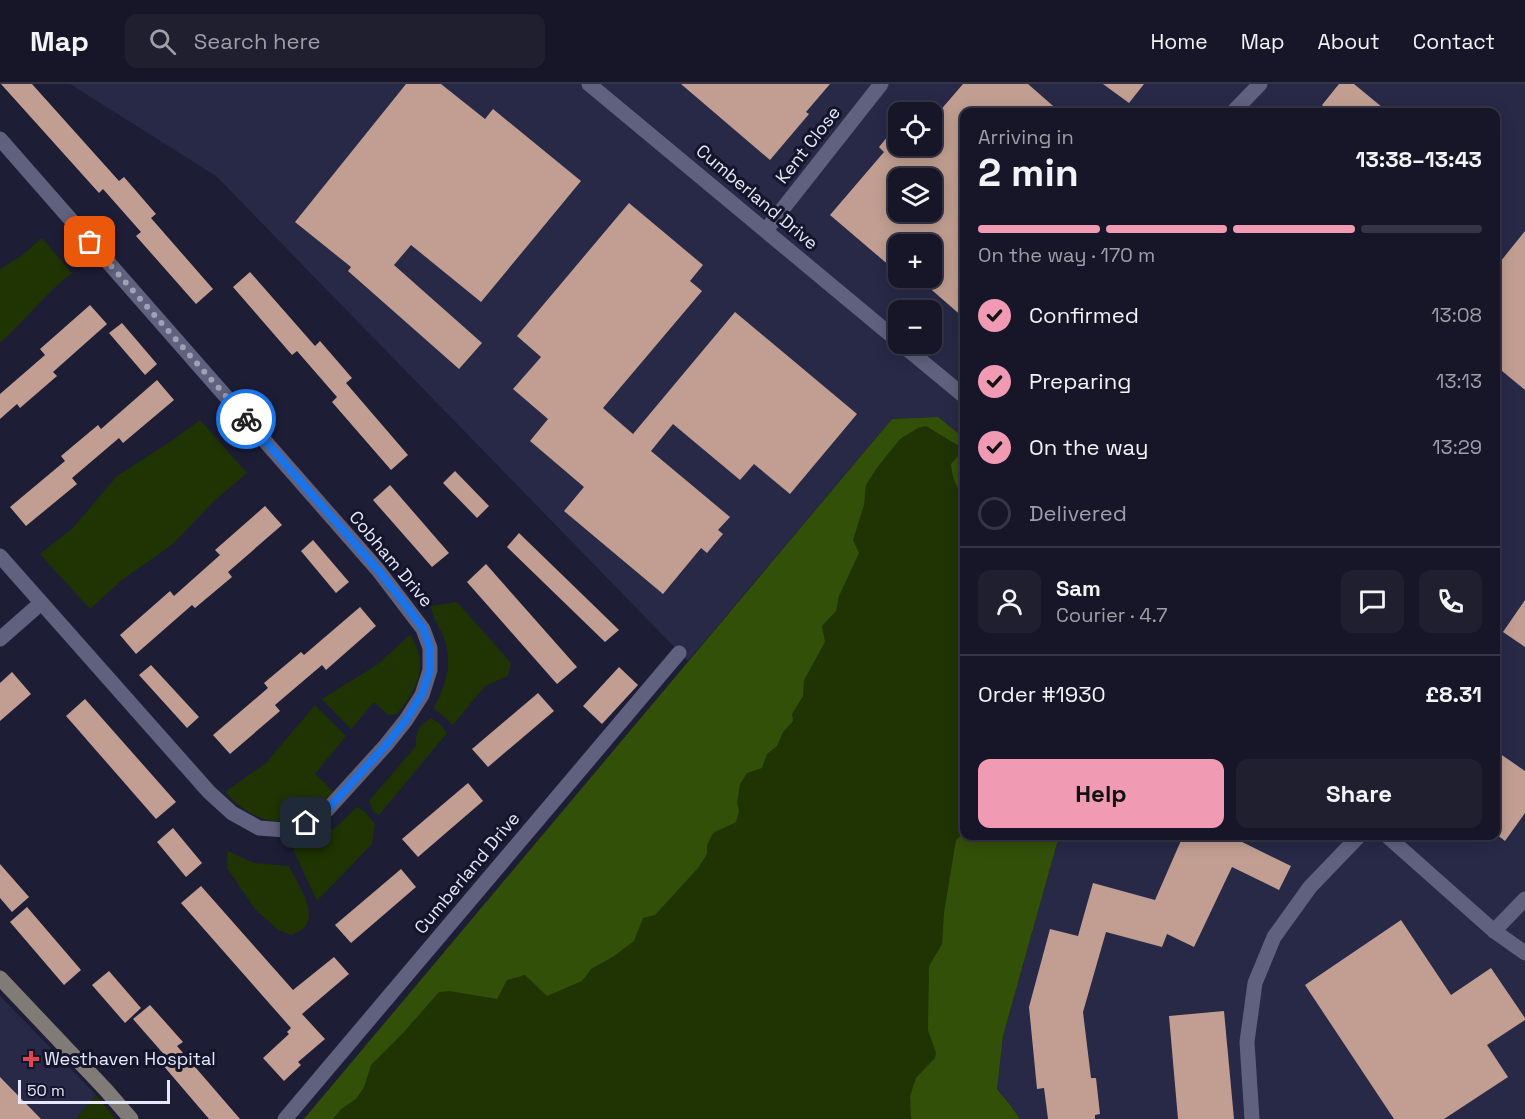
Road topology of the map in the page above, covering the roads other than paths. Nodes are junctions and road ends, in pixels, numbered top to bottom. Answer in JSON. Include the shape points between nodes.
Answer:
{"nodes":[{"id":1,"x":589,"y":84,"type":"edge"},
{"id":2,"x":881,"y":84,"type":"edge"},
{"id":3,"x":1260,"y":84,"type":"edge"},
{"id":4,"x":1237,"y":108,"type":"edge"},
{"id":5,"x":0,"y":139,"type":"edge"},
{"id":6,"x":766,"y":230,"type":"junction"},
{"id":7,"x":888,"y":333,"type":"edge"},
{"id":8,"x":915,"y":354,"type":"edge"},
{"id":9,"x":960,"y":386,"type":"edge"},
{"id":10,"x":0,"y":556,"type":"edge"},
{"id":11,"x":41,"y":603,"type":"junction"},
{"id":12,"x":0,"y":639,"type":"edge"},
{"id":13,"x":679,"y":653,"type":"dead end"},
{"id":14,"x":1355,"y":840,"type":"edge"},
{"id":15,"x":1392,"y":840,"type":"edge"},
{"id":16,"x":1525,"y":898,"type":"edge"},
{"id":17,"x":1494,"y":931,"type":"junction"},
{"id":18,"x":1525,"y":953,"type":"edge"},
{"id":19,"x":0,"y":978,"type":"edge"},
{"id":20,"x":132,"y":1119,"type":"edge"},
{"id":21,"x":285,"y":1119,"type":"edge"},
{"id":22,"x":1252,"y":1119,"type":"edge"}],
"edges":[{"from":1,"to":6,"type":"street","name":"Cumberland Drive"},
{"from":2,"to":6,"type":"street","name":"Kent Close"},
{"from":3,"to":4,"type":"street"},
{"from":5,"to":11,"type":"street","name":"Cobham Drive","via":[[378,570],[423,628],[430,648],[430,670],[422,694],[406,720],[327,810],[285,830],[260,828],[232,813],[209,792]]},
{"from":6,"to":7,"type":"street","name":"Cumberland Drive"},
{"from":8,"to":9,"type":"street","name":"Cumberland Drive"},
{"from":10,"to":11,"type":"street","name":"Cobham Drive"},
{"from":11,"to":12,"type":"street"},
{"from":13,"to":21,"type":"street","name":"Cumberland Drive"},
{"from":14,"to":22,"type":"street","via":[[1310,887],[1274,937],[1255,982],[1247,1042]]},
{"from":15,"to":17,"type":"street"},
{"from":16,"to":17,"type":"street"},
{"from":17,"to":18,"type":"street"},
{"from":19,"to":20,"type":"main road"}]}
